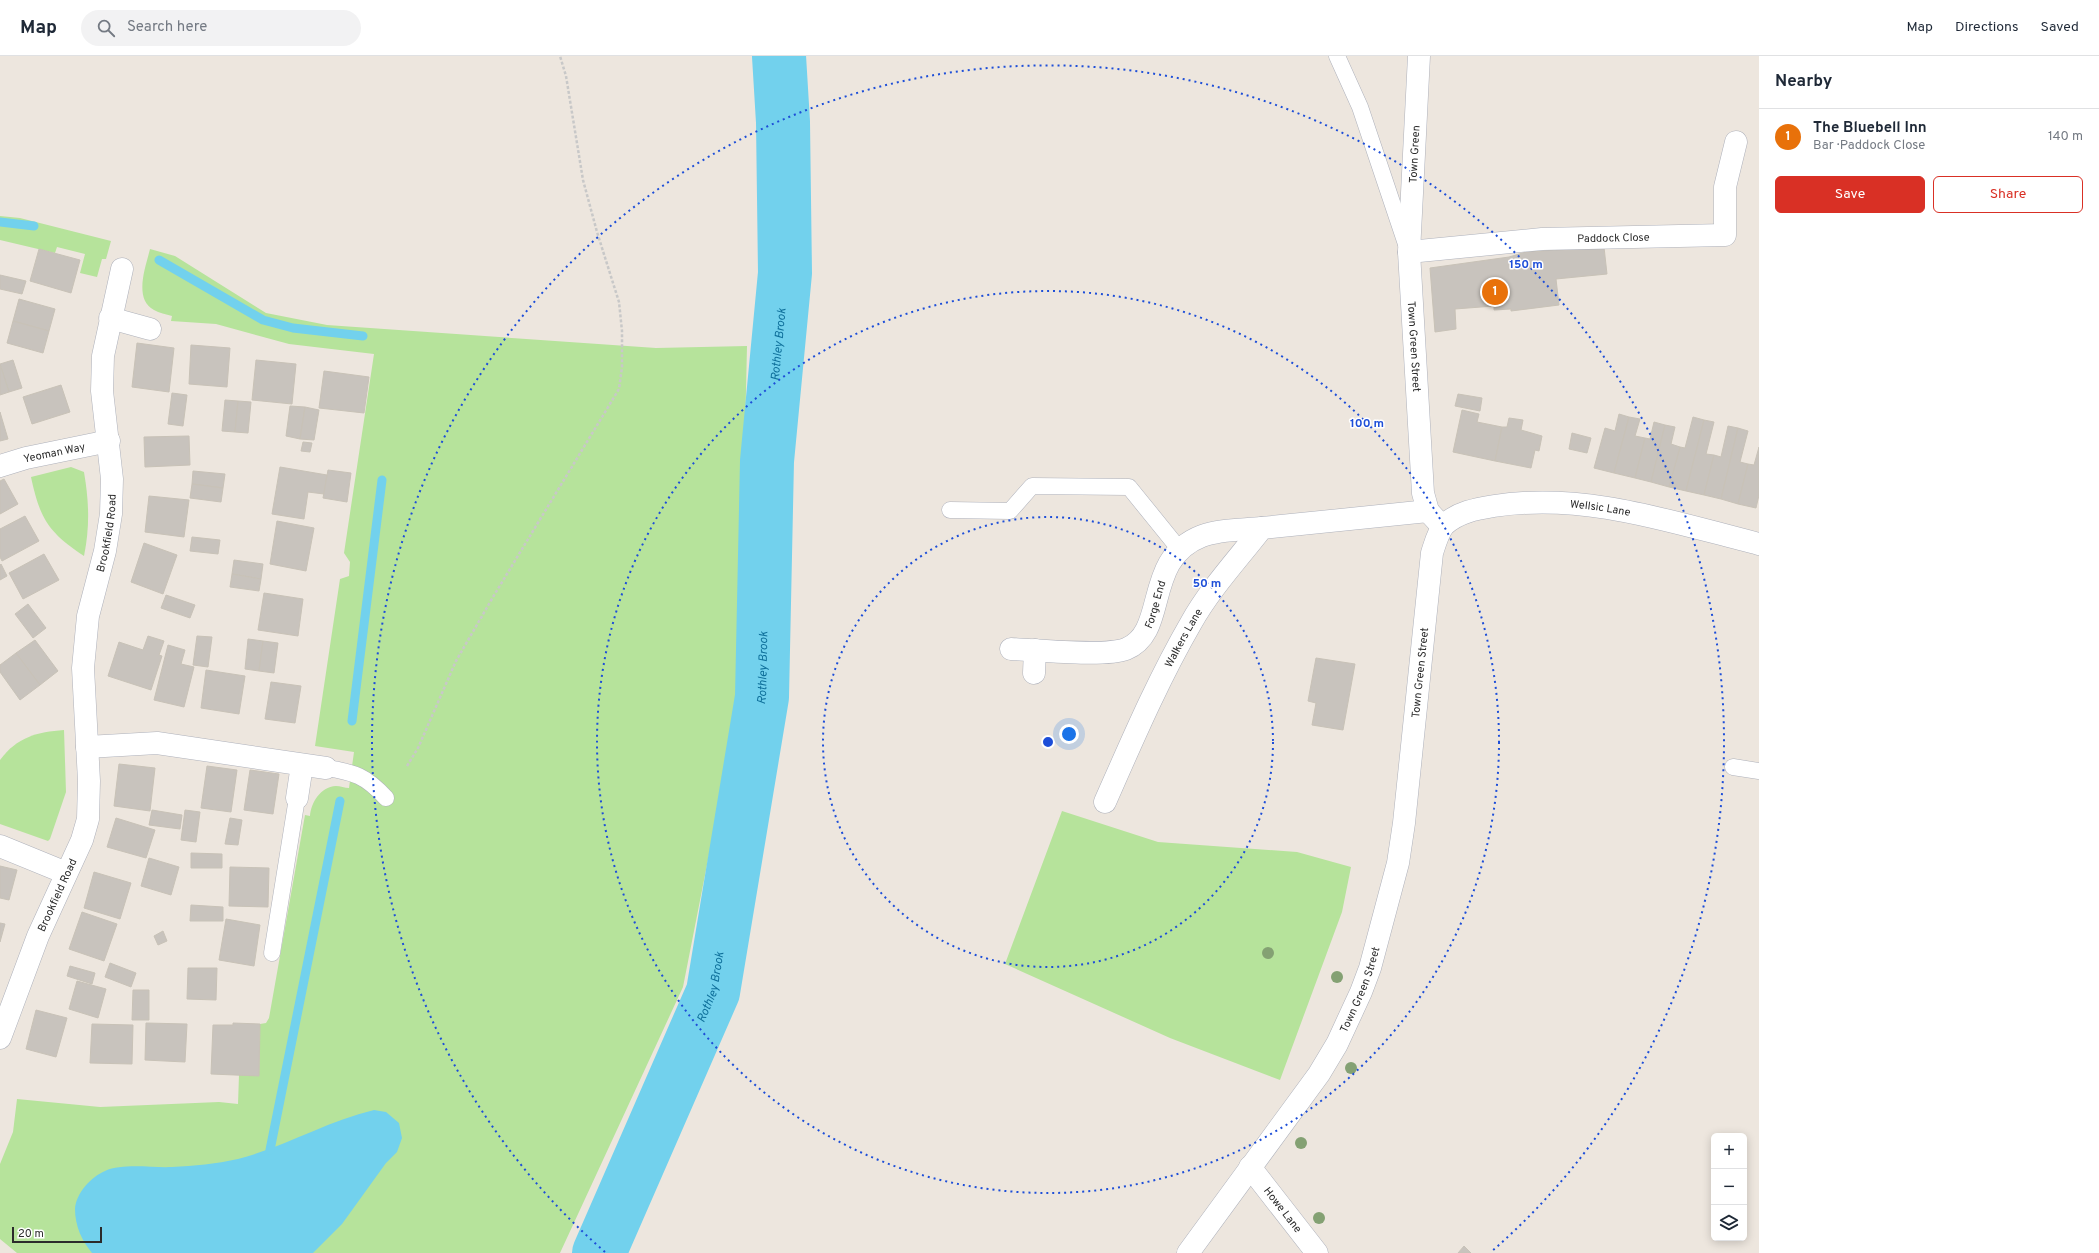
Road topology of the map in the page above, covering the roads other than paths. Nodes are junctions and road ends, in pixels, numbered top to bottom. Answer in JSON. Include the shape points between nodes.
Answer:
{"nodes":[{"id":1,"x":1337,"y":56,"type":"edge"},
{"id":2,"x":1419,"y":56,"type":"edge"},
{"id":3,"x":1736,"y":142,"type":"dead end"},
{"id":4,"x":1409,"y":252,"type":"junction"},
{"id":5,"x":122,"y":269,"type":"dead end"},
{"id":6,"x":110,"y":318,"type":"junction"},
{"id":7,"x":150,"y":329,"type":"dead end"},
{"id":8,"x":109,"y":441,"type":"junction"},
{"id":9,"x":0,"y":466,"type":"edge"},
{"id":10,"x":950,"y":510,"type":"dead end"},
{"id":11,"x":1428,"y":511,"type":"junction"},
{"id":12,"x":1443,"y":526,"type":"junction"},
{"id":13,"x":1262,"y":528,"type":"junction"},
{"id":14,"x":1759,"y":544,"type":"edge"},
{"id":15,"x":1180,"y":550,"type":"junction"},
{"id":16,"x":1012,"y":649,"type":"dead end"},
{"id":17,"x":1035,"y":650,"type":"junction"},
{"id":18,"x":1034,"y":673,"type":"dead end"},
{"id":19,"x":87,"y":747,"type":"junction"},
{"id":20,"x":302,"y":765,"type":"junction"},
{"id":21,"x":1733,"y":767,"type":"dead end"},
{"id":22,"x":326,"y":768,"type":"joint"},
{"id":23,"x":1759,"y":771,"type":"edge"},
{"id":24,"x":297,"y":798,"type":"joint"},
{"id":25,"x":386,"y":798,"type":"dead end"},
{"id":26,"x":1105,"y":802,"type":"dead end"},
{"id":27,"x":0,"y":846,"type":"edge"},
{"id":28,"x":66,"y":873,"type":"junction"},
{"id":29,"x":272,"y":953,"type":"dead end"},
{"id":30,"x":0,"y":1038,"type":"edge"},
{"id":31,"x":1250,"y":1167,"type":"junction"},
{"id":32,"x":1188,"y":1253,"type":"edge"},
{"id":33,"x":1317,"y":1253,"type":"edge"}],
"edges":[{"from":1,"to":4,"type":"lane","name":"Town Green Street","via":[[1360,107]]},
{"from":2,"to":4,"type":"street","name":"Town Green"},
{"from":3,"to":4,"type":"street","name":"Paddock Close","via":[[1725,187],[1725,235],[1542,239]]},
{"from":4,"to":11,"type":"street","name":"Town Green Street","via":[[1422,493]]},
{"from":5,"to":6,"type":"street","name":"Brookfield Road"},
{"from":6,"to":7,"type":"street"},
{"from":6,"to":8,"type":"street","name":"Brookfield Road","via":[[103,356],[102,391]]},
{"from":8,"to":9,"type":"street","name":"Yeoman Way"},
{"from":8,"to":19,"type":"street","name":"Brookfield Road","via":[[112,479],[111,520],[88,616],[83,668]]},
{"from":10,"to":15,"type":"lane","via":[[1010,511],[1032,486],[1129,487]]},
{"from":11,"to":12,"type":"street","name":"Town Green Street"},
{"from":11,"to":13,"type":"street"},
{"from":12,"to":14,"type":"street","name":"Wellsic Lane","via":[[1462,514],[1478,509],[1544,501],[1608,506]]},
{"from":12,"to":31,"type":"street","name":"Town Green Street","via":[[1432,553],[1399,855],[1370,968],[1350,1018],[1322,1068]]},
{"from":13,"to":15,"type":"street","name":"Forge End","via":[[1209,534]]},
{"from":13,"to":26,"type":"street","name":"Walkers Lane","via":[[1191,622],[1157,688]]},
{"from":15,"to":17,"type":"street","name":"Forge End","via":[[1165,571],[1149,626],[1136,644],[1117,652]]},
{"from":16,"to":17,"type":"street","name":"Forge End"},
{"from":17,"to":18,"type":"street"},
{"from":19,"to":20,"type":"street","via":[[157,743]]},
{"from":19,"to":28,"type":"street","name":"Brookfield Road","via":[[88,819],[86,830]]},
{"from":20,"to":22,"type":"street"},
{"from":20,"to":24,"type":"street"},
{"from":21,"to":23,"type":"lane"},
{"from":22,"to":25,"type":"lane","via":[[348,771],[363,777]]},
{"from":24,"to":29,"type":"lane"},
{"from":27,"to":28,"type":"street"},
{"from":28,"to":30,"type":"street","name":"Brookfield Road","via":[[29,958]]},
{"from":31,"to":32,"type":"street","name":"Town Green Street"},
{"from":31,"to":33,"type":"street","name":"Howe Lane"}]}
